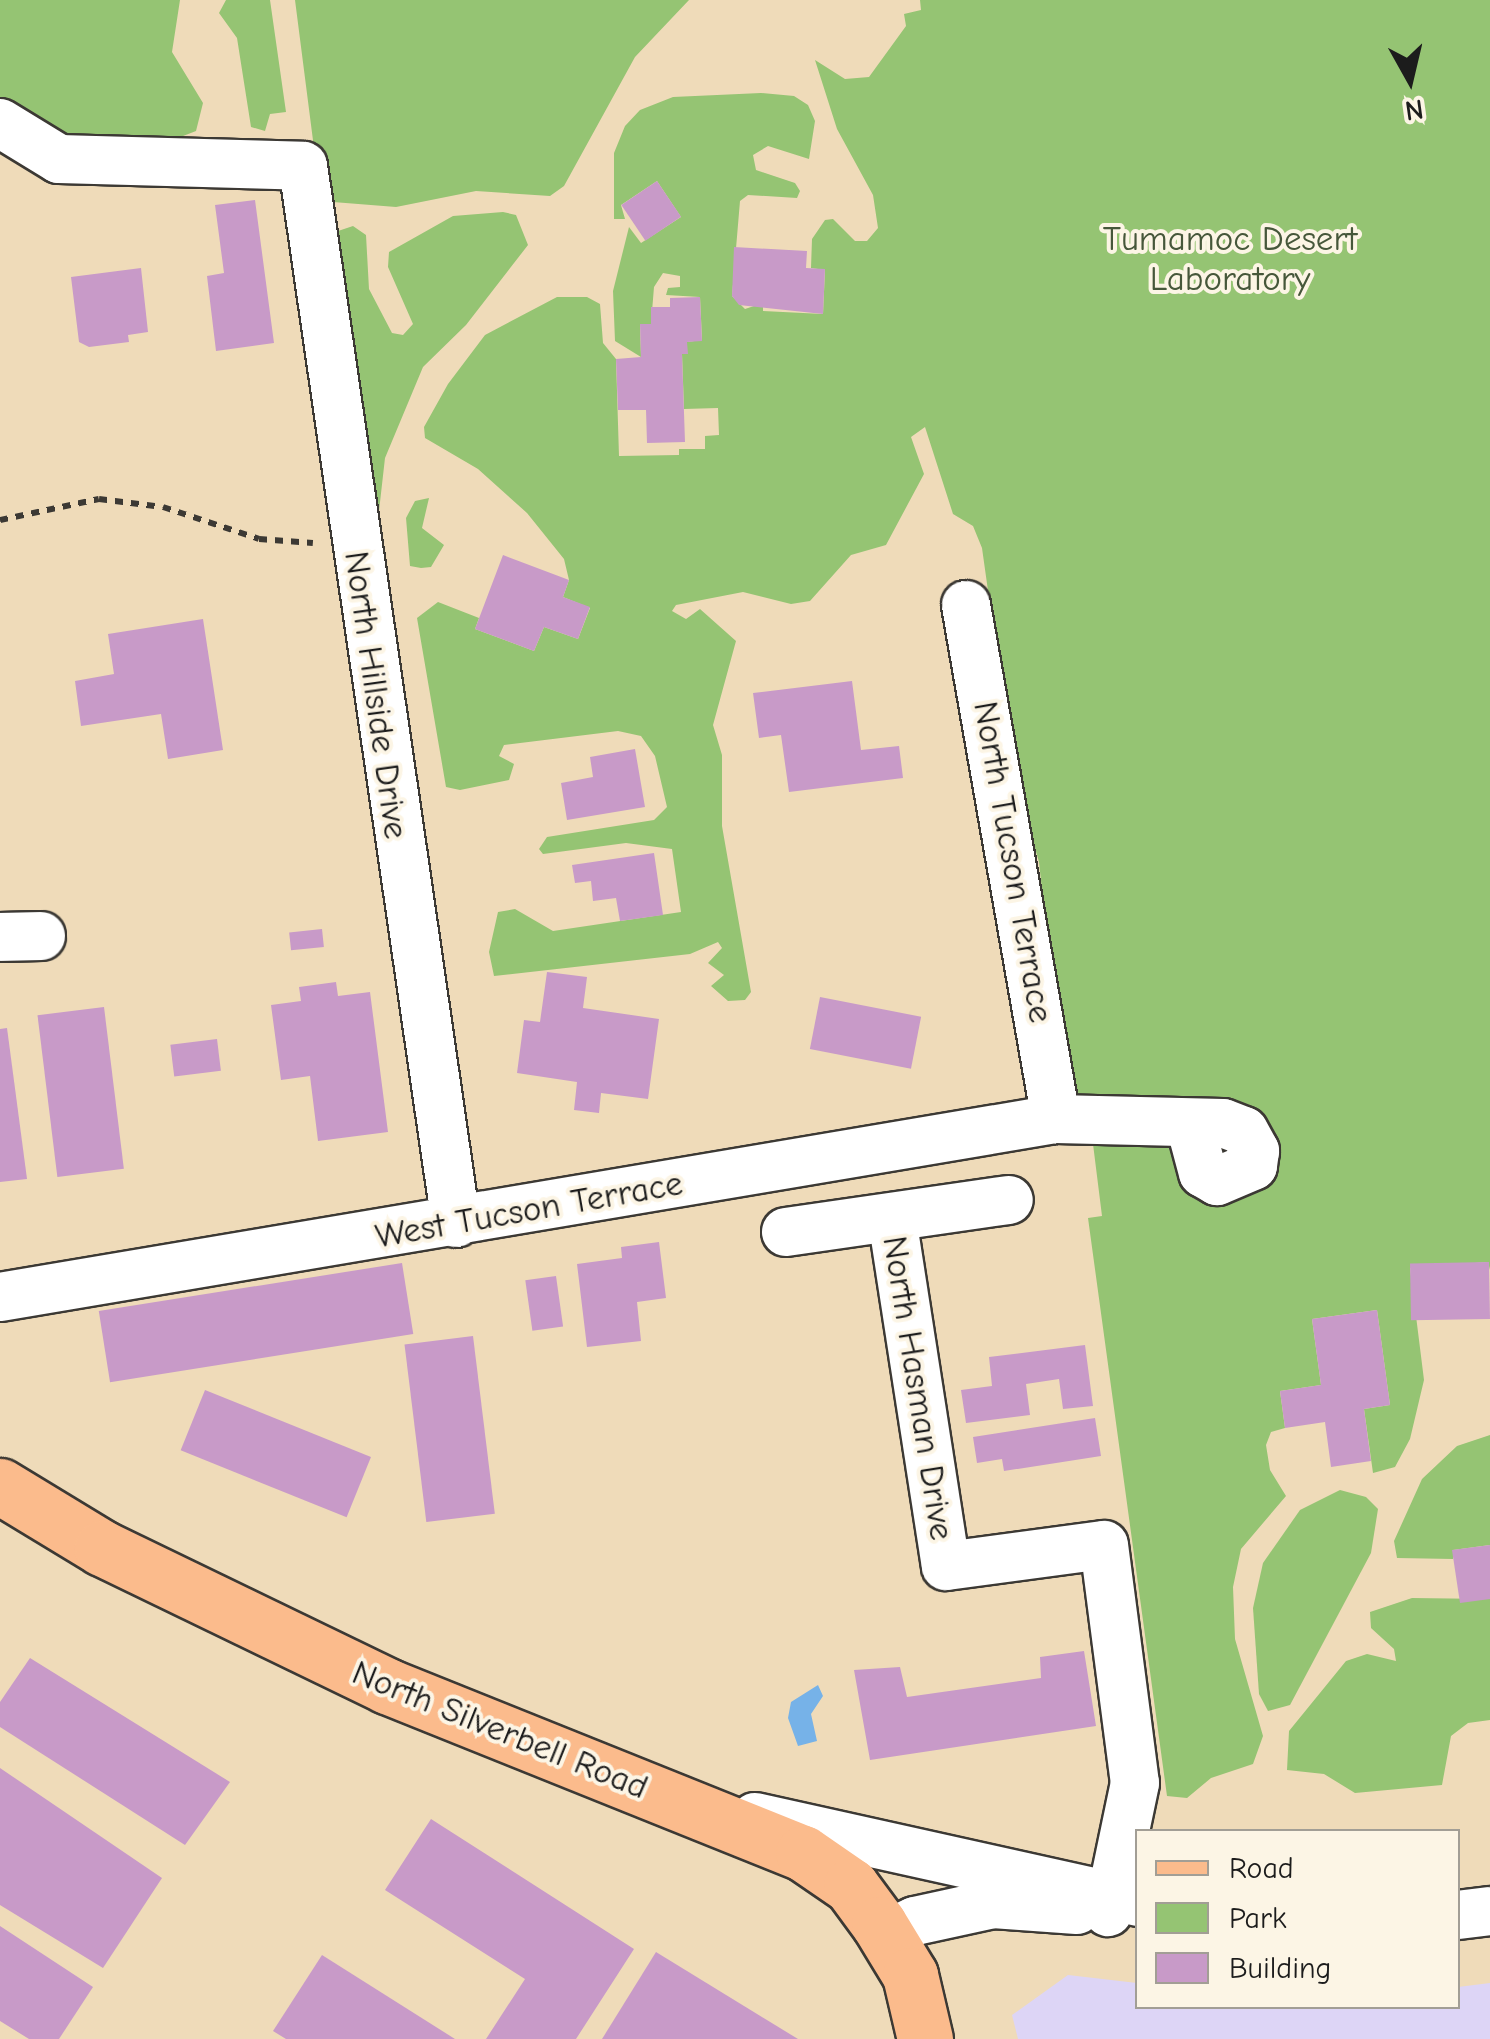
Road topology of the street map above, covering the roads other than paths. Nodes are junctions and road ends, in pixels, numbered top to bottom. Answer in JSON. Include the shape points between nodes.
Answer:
{"nodes":[{"id":1,"x":0,"y":123,"type":"edge"},
{"id":2,"x":966,"y":606,"type":"dead end"},
{"id":3,"x":1056,"y":1119,"type":"junction"},
{"id":4,"x":1190,"y":1124,"type":"dead end"},
{"id":5,"x":1009,"y":1200,"type":"dead end"},
{"id":6,"x":892,"y":1218,"type":"junction"},
{"id":7,"x":456,"y":1223,"type":"junction"},
{"id":8,"x":786,"y":1232,"type":"dead end"},
{"id":9,"x":0,"y":1297,"type":"edge"},
{"id":10,"x":0,"y":1486,"type":"edge"},
{"id":11,"x":675,"y":1802,"type":"junction"},
{"id":12,"x":1124,"y":1906,"type":"edge"},
{"id":13,"x":1490,"y":1911,"type":"edge"},
{"id":14,"x":1460,"y":1915,"type":"edge"},
{"id":15,"x":885,"y":1935,"type":"junction"},
{"id":16,"x":926,"y":2039,"type":"edge"}],
"edges":[{"from":1,"to":7,"type":"street","name":"North Hillside Drive","via":[[59,159],[303,166]]},
{"from":2,"to":3,"type":"street","name":"North Tucson Terrace"},
{"from":3,"to":4,"type":"street","name":"West Tucson Terrace"},
{"from":3,"to":7,"type":"street","name":"West Tucson Terrace"},
{"from":5,"to":6,"type":"street","name":"North Hasman Drive"},
{"from":6,"to":8,"type":"street","name":"North Hasman Drive"},
{"from":6,"to":12,"type":"street","name":"North Hasman Drive","via":[[946,1566],[1104,1545],[1136,1783]]},
{"from":7,"to":9,"type":"street","name":"West Tucson Terrace"},
{"from":10,"to":11,"type":"main road","name":"North Silverbell Road","via":[[102,1548],[378,1682]]},
{"from":11,"to":12,"type":"street"},
{"from":11,"to":15,"type":"main road","name":"North Silverbell Road","via":[[803,1853],[851,1886]]},
{"from":12,"to":15,"type":"street","via":[[993,1904],[915,1921]]},
{"from":13,"to":14,"type":"street"},
{"from":15,"to":16,"type":"main road","name":"North Silverbell Road","via":[[910,1974]]}]}
